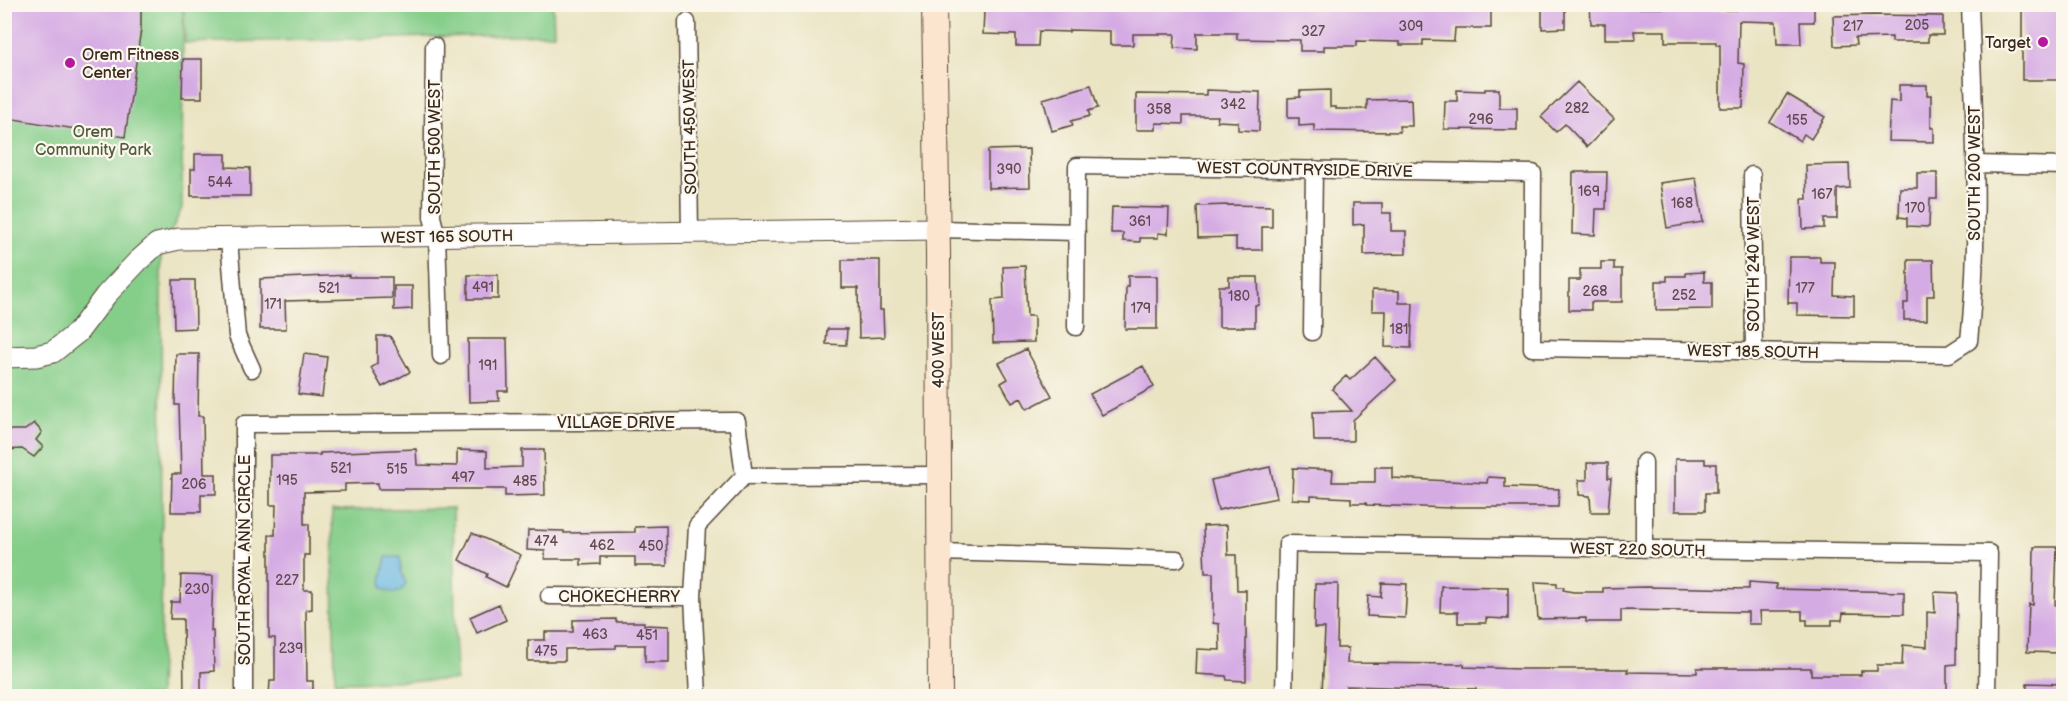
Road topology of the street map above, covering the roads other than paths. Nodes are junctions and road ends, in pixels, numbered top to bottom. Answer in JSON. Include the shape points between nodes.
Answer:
{"nodes":[{"id":1,"x":934,"y":4,"type":"edge"},
{"id":2,"x":1970,"y":4,"type":"edge"},
{"id":3,"x":687,"y":22,"type":"dead end"},
{"id":4,"x":434,"y":46,"type":"dead end"},
{"id":5,"x":1976,"y":164,"type":"junction"},
{"id":6,"x":2064,"y":166,"type":"edge"},
{"id":7,"x":1314,"y":168,"type":"junction"},
{"id":8,"x":1752,"y":176,"type":"dead end"},
{"id":9,"x":938,"y":229,"type":"junction"},
{"id":10,"x":1077,"y":232,"type":"junction"},
{"id":11,"x":690,"y":233,"type":"junction"},
{"id":12,"x":437,"y":236,"type":"junction"},
{"id":13,"x":229,"y":240,"type":"junction"},
{"id":14,"x":1076,"y":327,"type":"dead end"},
{"id":15,"x":1312,"y":332,"type":"dead end"},
{"id":16,"x":1969,"y":341,"type":"joint"},
{"id":17,"x":1532,"y":348,"type":"joint"},
{"id":18,"x":1754,"y":352,"type":"junction"},
{"id":19,"x":441,"y":356,"type":"dead end"},
{"id":20,"x":4,"y":357,"type":"edge"},
{"id":21,"x":252,"y":369,"type":"dead end"},
{"id":22,"x":244,"y":424,"type":"joint"},
{"id":23,"x":1644,"y":462,"type":"dead end"},
{"id":24,"x":939,"y":475,"type":"junction"},
{"id":25,"x":744,"y":476,"type":"junction"},
{"id":26,"x":1644,"y":549,"type":"junction"},
{"id":27,"x":939,"y":552,"type":"junction"},
{"id":28,"x":1177,"y":559,"type":"dead end"},
{"id":29,"x":549,"y":596,"type":"dead end"},
{"id":30,"x":693,"y":597,"type":"junction"},
{"id":31,"x":244,"y":696,"type":"edge"},
{"id":32,"x":698,"y":696,"type":"edge"},
{"id":33,"x":940,"y":696,"type":"edge"},
{"id":34,"x":1284,"y":696,"type":"edge"},
{"id":35,"x":1987,"y":696,"type":"edge"}],
"edges":[{"from":1,"to":9,"type":"main road","name":"400 WEST"},
{"from":2,"to":5,"type":"street","name":"SOUTH 200 WEST"},
{"from":3,"to":11,"type":"street","name":"SOUTH 450 WEST"},
{"from":4,"to":12,"type":"street","name":"SOUTH 500 WEST","via":[[432,217]]},
{"from":5,"to":6,"type":"street"},
{"from":5,"to":16,"type":"street","name":"SOUTH 200 WEST"},
{"from":7,"to":10,"type":"street","name":"WEST COUNTRYSIDE DRIVE","via":[[1077,166]]},
{"from":7,"to":15,"type":"street"},
{"from":7,"to":17,"type":"street","name":"WEST COUNTRYSIDE DRIVE","via":[[1533,173]]},
{"from":8,"to":18,"type":"street","name":"SOUTH 240 WEST"},
{"from":9,"to":10,"type":"street"},
{"from":9,"to":11,"type":"street","name":"WEST 165 SOUTH"},
{"from":9,"to":24,"type":"main road","name":"400 WEST"},
{"from":10,"to":14,"type":"street"},
{"from":11,"to":12,"type":"street","name":"WEST 165 SOUTH"},
{"from":12,"to":13,"type":"street","name":"WEST 165 SOUTH"},
{"from":12,"to":19,"type":"street","name":"SOUTH 500 WEST"},
{"from":13,"to":20,"type":"street","name":"WEST 165 SOUTH","via":[[179,239],[157,244],[106,294],[78,332],[53,352]]},
{"from":13,"to":21,"type":"street","via":[[237,336]]},
{"from":16,"to":18,"type":"street","name":"WEST 185 SOUTH","via":[[1949,354]]},
{"from":17,"to":18,"type":"street","name":"WEST 185 SOUTH"},
{"from":22,"to":25,"type":"street","name":"VILLAGE DRIVE","via":[[737,421]]},
{"from":22,"to":31,"type":"street","name":"SOUTH ROYAL ANN CIRCLE"},
{"from":23,"to":26,"type":"street"},
{"from":24,"to":25,"type":"street"},
{"from":24,"to":27,"type":"main road","name":"400 WEST"},
{"from":25,"to":30,"type":"street","name":"CHOKECHERRY","via":[[697,526]]},
{"from":26,"to":34,"type":"street","name":"WEST 220 SOUTH","via":[[1287,543]]},
{"from":26,"to":35,"type":"street","name":"WEST 220 SOUTH","via":[[1989,553]]},
{"from":27,"to":28,"type":"street"},
{"from":27,"to":33,"type":"main road","name":"400 WEST"},
{"from":29,"to":30,"type":"street","name":"CHOKECHERRY"},
{"from":30,"to":32,"type":"street"}]}
